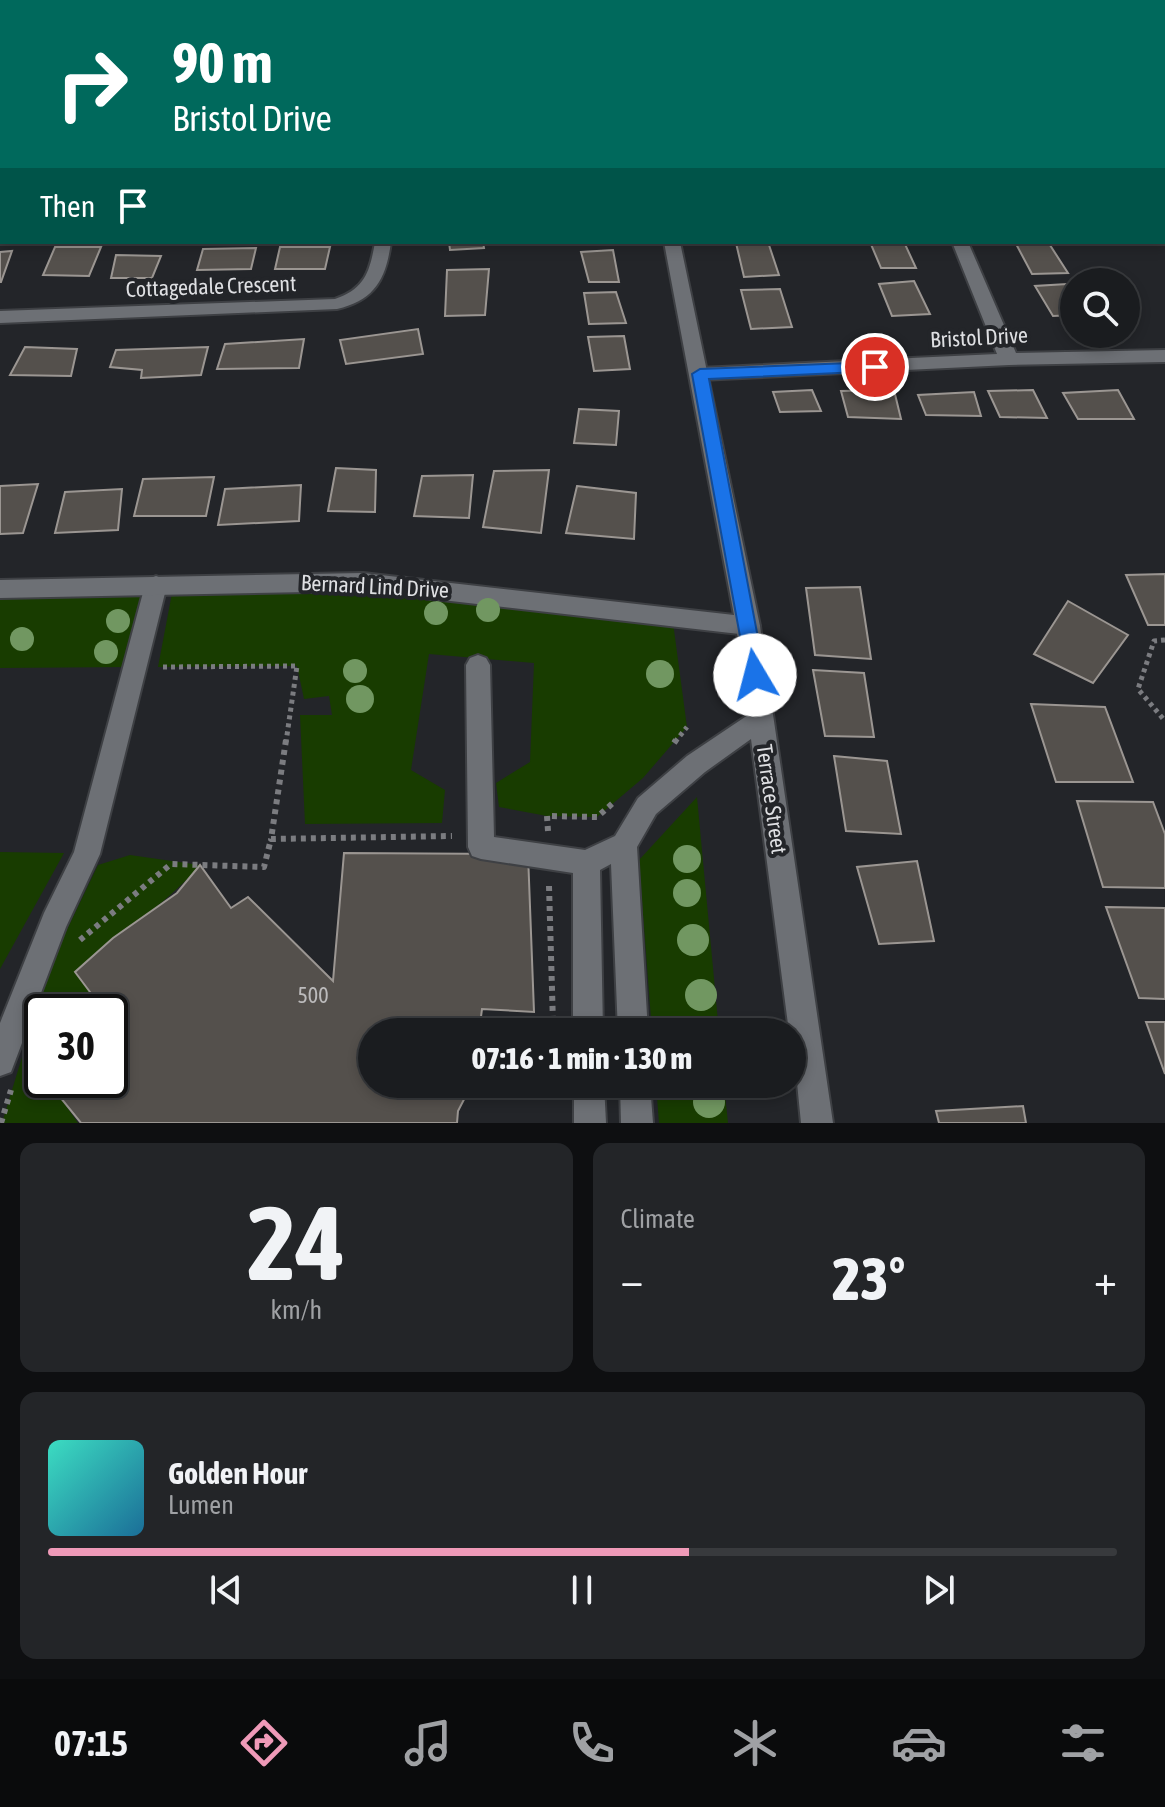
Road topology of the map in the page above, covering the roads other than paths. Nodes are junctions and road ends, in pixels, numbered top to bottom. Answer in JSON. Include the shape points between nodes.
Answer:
{"nodes":[{"id":1,"x":383,"y":244,"type":"edge"},
{"id":2,"x":672,"y":244,"type":"edge"},
{"id":3,"x":961,"y":244,"type":"edge"},
{"id":4,"x":0,"y":317,"type":"edge"},
{"id":5,"x":1165,"y":356,"type":"edge"},
{"id":6,"x":1009,"y":359,"type":"junction"},
{"id":7,"x":700,"y":374,"type":"junction"},
{"id":8,"x":156,"y":585,"type":"junction"},
{"id":9,"x":0,"y":589,"type":"edge"},
{"id":10,"x":748,"y":626,"type":"junction"},
{"id":11,"x":478,"y":665,"type":"dead end"},
{"id":12,"x":761,"y":719,"type":"junction"},
{"id":13,"x":624,"y":845,"type":"junction"},
{"id":14,"x":586,"y":863,"type":"junction"},
{"id":15,"x":588,"y":1018,"type":"edge"},
{"id":16,"x":632,"y":1018,"type":"edge"},
{"id":17,"x":0,"y":1061,"type":"edge"},
{"id":18,"x":589,"y":1098,"type":"edge"},
{"id":19,"x":636,"y":1098,"type":"edge"},
{"id":20,"x":590,"y":1123,"type":"edge"},
{"id":21,"x":637,"y":1123,"type":"edge"},
{"id":22,"x":817,"y":1123,"type":"edge"}],
"edges":[{"from":1,"to":4,"type":"street","name":"Cottagedale Crescent","via":[[373,284],[337,304]]},
{"from":2,"to":7,"type":"street","name":"Terrace Street"},
{"from":3,"to":6,"type":"street"},
{"from":5,"to":6,"type":"street","name":"Bristol Drive"},
{"from":6,"to":7,"type":"street","name":"Bristol Drive"},
{"from":7,"to":10,"type":"street","name":"Terrace Street"},
{"from":8,"to":9,"type":"street","name":"Bernard Lind Drive"},
{"from":8,"to":10,"type":"street","name":"Bernard Lind Drive","via":[[363,582]]},
{"from":8,"to":17,"type":"street","via":[[87,854]]},
{"from":10,"to":12,"type":"street","name":"Terrace Street"},
{"from":11,"to":14,"type":"street","via":[[481,847],[548,848]]},
{"from":12,"to":13,"type":"street","via":[[647,806]]},
{"from":12,"to":22,"type":"street","name":"Terrace Street"},
{"from":13,"to":14,"type":"street"},
{"from":13,"to":16,"type":"street"},
{"from":14,"to":15,"type":"street"},
{"from":18,"to":20,"type":"street"},
{"from":19,"to":21,"type":"street"}]}
